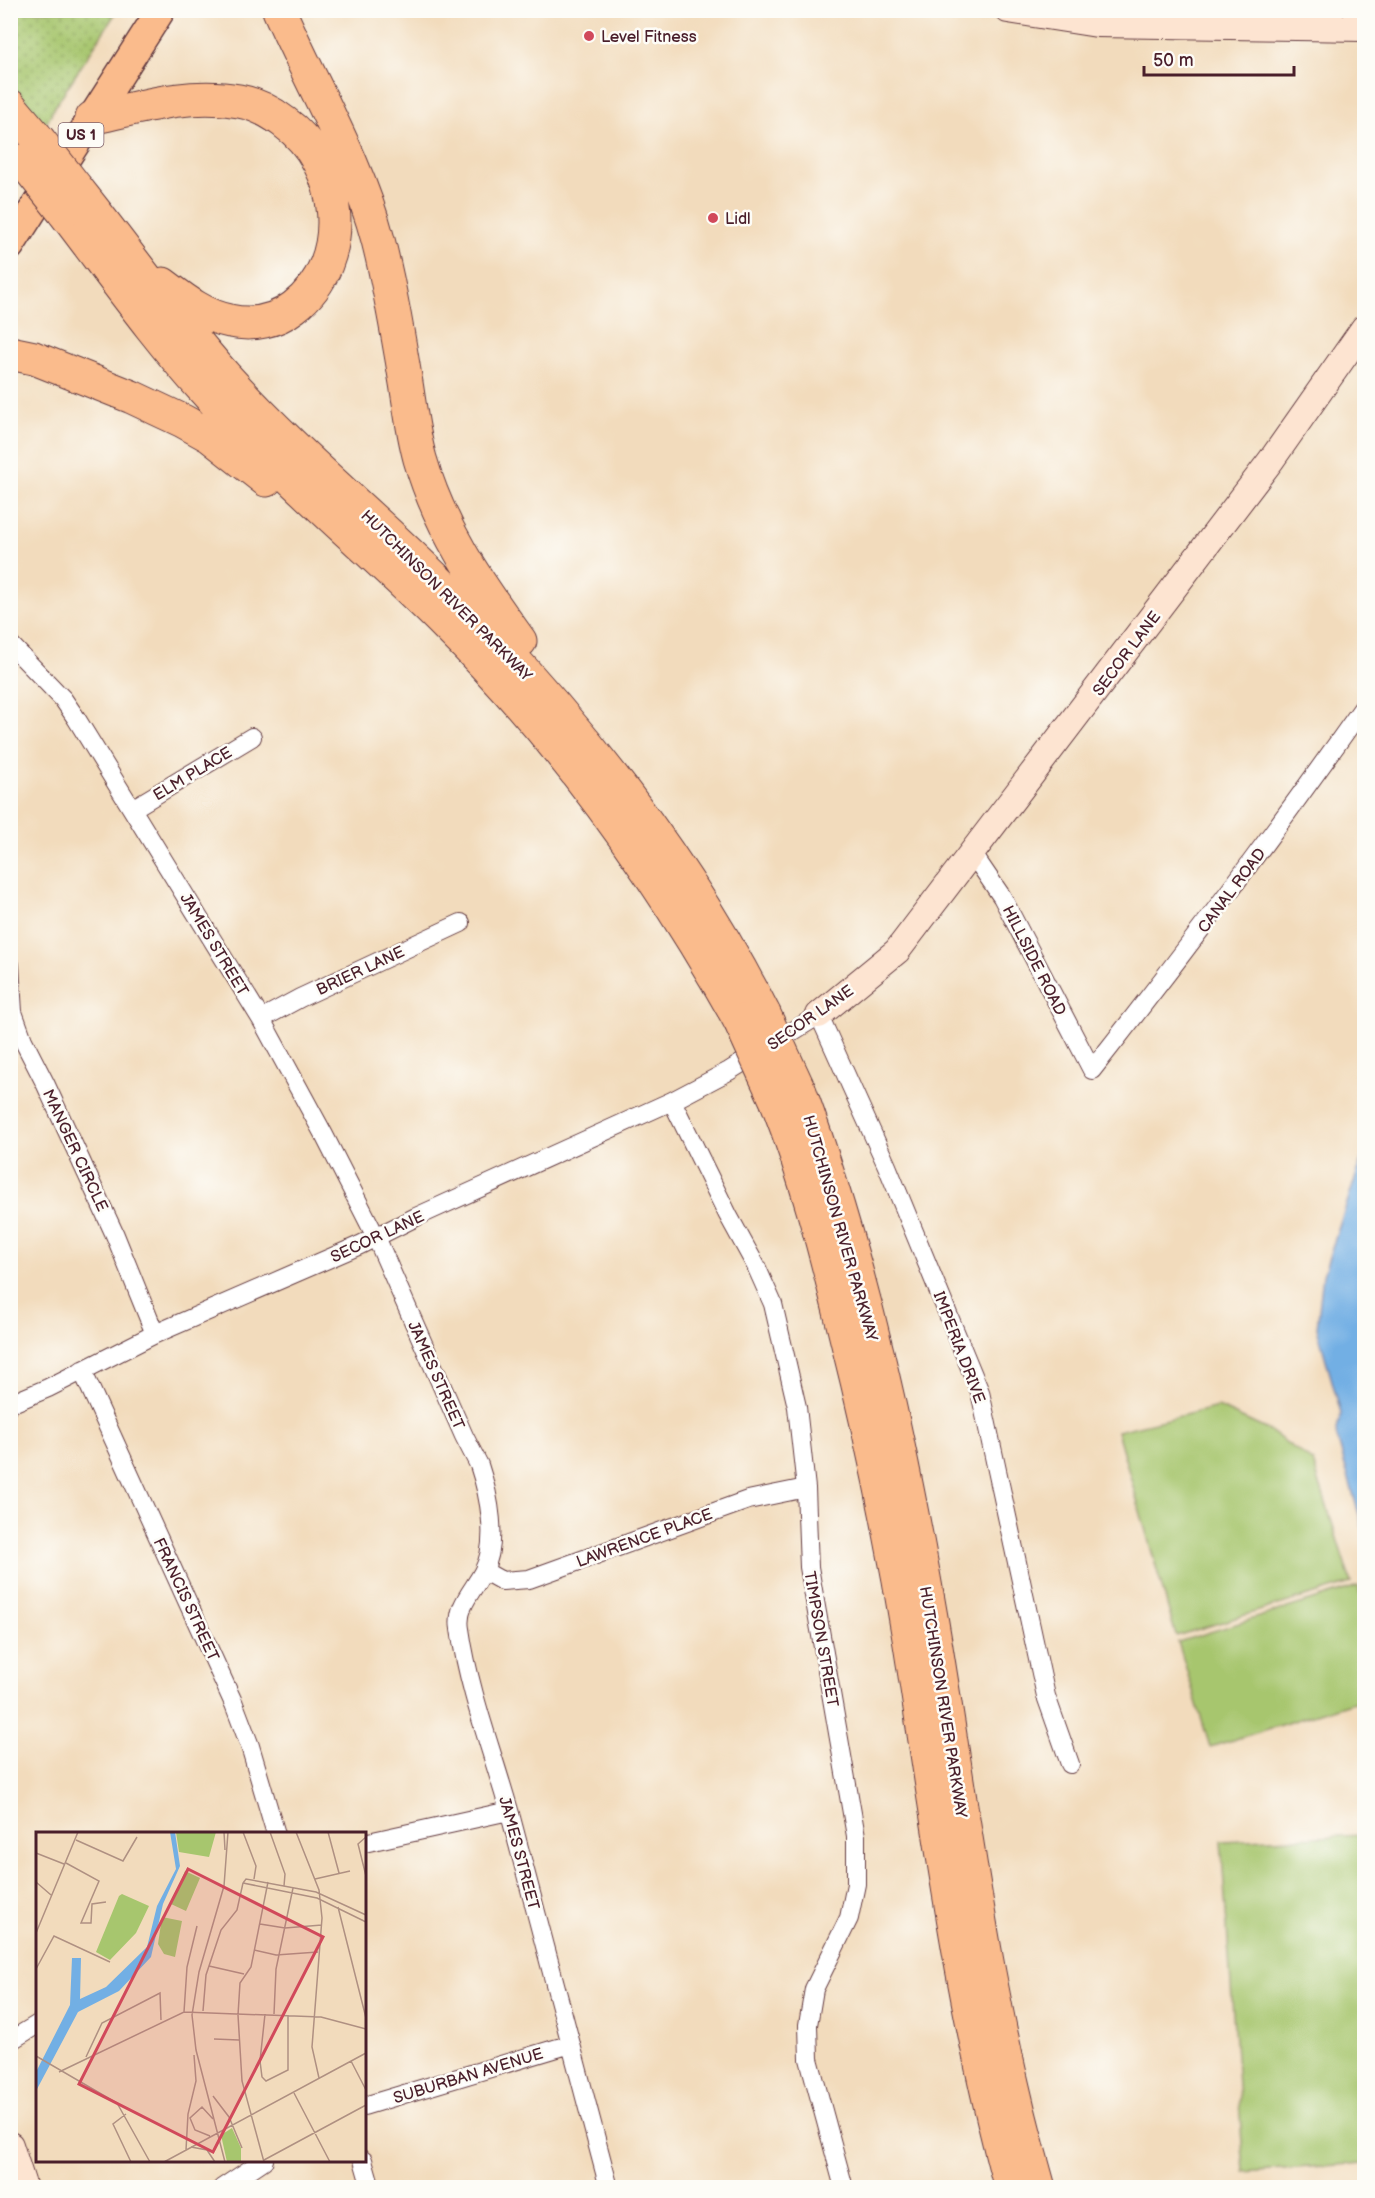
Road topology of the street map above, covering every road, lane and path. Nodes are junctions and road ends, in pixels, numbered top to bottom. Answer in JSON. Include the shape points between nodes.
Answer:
{"nodes":[{"id":1,"x":161,"y":10,"type":"edge"},
{"id":2,"x":279,"y":10,"type":"edge"},
{"id":3,"x":1008,"y":10,"type":"edge"},
{"id":4,"x":1269,"y":19,"type":"edge"},
{"id":5,"x":1365,"y":28,"type":"edge"},
{"id":6,"x":10,"y":106,"type":"edge"},
{"id":7,"x":92,"y":118,"type":"junction"},
{"id":8,"x":24,"y":148,"type":"edge"},
{"id":9,"x":71,"y":201,"type":"junction"},
{"id":10,"x":10,"y":246,"type":"edge"},
{"id":11,"x":138,"y":266,"type":"junction"},
{"id":12,"x":1365,"y":328,"type":"edge"},
{"id":13,"x":18,"y":351,"type":"edge"},
{"id":14,"x":375,"y":557,"type":"junction"},
{"id":15,"x":10,"y":644,"type":"edge"},
{"id":16,"x":1365,"y":705,"type":"edge"},
{"id":17,"x":561,"y":713,"type":"junction"},
{"id":18,"x":252,"y":737,"type":"dead end"},
{"id":19,"x":132,"y":809,"type":"junction"},
{"id":20,"x":972,"y":853,"type":"junction"},
{"id":21,"x":461,"y":923,"type":"dead end"},
{"id":22,"x":10,"y":965,"type":"edge"},
{"id":23,"x":819,"y":1015,"type":"junction"},
{"id":24,"x":752,"y":1017,"type":"junction"},
{"id":25,"x":261,"y":1019,"type":"junction"},
{"id":26,"x":1092,"y":1070,"type":"joint"},
{"id":27,"x":788,"y":1097,"type":"junction"},
{"id":28,"x":672,"y":1101,"type":"junction"},
{"id":29,"x":376,"y":1237,"type":"junction"},
{"id":30,"x":155,"y":1334,"type":"junction"},
{"id":31,"x":82,"y":1370,"type":"junction"},
{"id":32,"x":10,"y":1404,"type":"edge"},
{"id":33,"x":806,"y":1488,"type":"junction"},
{"id":34,"x":484,"y":1571,"type":"junction"},
{"id":35,"x":1070,"y":1764,"type":"dead end"},
{"id":36,"x":509,"y":1811,"type":"junction"},
{"id":37,"x":276,"y":1832,"type":"edge"},
{"id":38,"x":366,"y":1843,"type":"edge"},
{"id":39,"x":36,"y":2025,"type":"edge"},
{"id":40,"x":10,"y":2040,"type":"edge"},
{"id":41,"x":571,"y":2044,"type":"junction"},
{"id":42,"x":366,"y":2105,"type":"edge"},
{"id":43,"x":10,"y":2145,"type":"edge"},
{"id":44,"x":261,"y":2162,"type":"edge"},
{"id":45,"x":364,"y":2162,"type":"edge"},
{"id":46,"x":24,"y":2187,"type":"edge"},
{"id":47,"x":222,"y":2187,"type":"edge"},
{"id":48,"x":370,"y":2187,"type":"edge"},
{"id":49,"x":609,"y":2187,"type":"edge"},
{"id":50,"x":844,"y":2187,"type":"edge"},
{"id":51,"x":1011,"y":2187,"type":"edge"},
{"id":52,"x":1040,"y":2187,"type":"edge"}],
"edges":[{"from":1,"to":7,"type":"main road","number":"US 1"},
{"from":2,"to":17,"type":"highway","via":[[340,139],[378,239],[419,456],[437,507],[458,550],[522,644]]},
{"from":3,"to":4,"type":"street","via":[[1097,24]]},
{"from":4,"to":5,"type":"street"},
{"from":6,"to":8,"type":"highway","name":"HUTCHINSON RIVER PARKWAY"},
{"from":7,"to":10,"type":"main road","number":"US 1"},
{"from":7,"to":11,"type":"highway","via":[[178,99],[241,102],[265,110],[296,131],[317,157],[329,183],[334,232],[326,265],[309,294],[281,315],[257,323],[214,316]]},
{"from":8,"to":9,"type":"highway","name":"HUTCHINSON RIVER PARKWAY","bridge":true},
{"from":9,"to":11,"type":"highway","name":"HUTCHINSON RIVER PARKWAY"},
{"from":9,"to":14,"type":"highway","name":"HUTCHINSON RIVER PARKWAY","via":[[157,335],[206,393]]},
{"from":11,"to":17,"type":"highway","name":"HUTCHINSON RIVER PARKWAY","via":[[226,377],[454,597]]},
{"from":12,"to":20,"type":"street","name":"SECOR LANE","via":[[1272,459]]},
{"from":13,"to":14,"type":"highway","via":[[132,397],[201,431],[317,524]]},
{"from":14,"to":24,"type":"highway","name":"HUTCHINSON RIVER PARKWAY","via":[[465,644],[592,792],[705,959]]},
{"from":15,"to":19,"type":"street","name":"JAMES STREET","via":[[63,699]]},
{"from":16,"to":26,"type":"street","name":"CANAL ROAD","via":[[1276,830]]},
{"from":17,"to":24,"type":"highway","name":"HUTCHINSON RIVER PARKWAY","via":[[630,798],[690,884],[746,977]]},
{"from":18,"to":19,"type":"street","name":"ELM PLACE"},
{"from":19,"to":25,"type":"street","name":"JAMES STREET"},
{"from":20,"to":23,"type":"street","name":"SECOR LANE","via":[[897,951]]},
{"from":20,"to":26,"type":"street","name":"HILLSIDE ROAD","via":[[1002,897]]},
{"from":21,"to":25,"type":"street","name":"BRIER LANE"},
{"from":22,"to":30,"type":"street","name":"MANGER CIRCLE","via":[[13,1012],[23,1041],[110,1224]]},
{"from":23,"to":28,"type":"street","name":"SECOR LANE"},
{"from":23,"to":35,"type":"street","name":"IMPERIA DRIVE","via":[[887,1166],[980,1392],[1046,1696]]},
{"from":24,"to":27,"type":"highway","name":"HUTCHINSON RIVER PARKWAY","bridge":true},
{"from":25,"to":29,"type":"street","name":"JAMES STREET"},
{"from":27,"to":51,"type":"highway","name":"HUTCHINSON RIVER PARKWAY","via":[[884,1500],[970,2018]]},
{"from":27,"to":52,"type":"highway","name":"HUTCHINSON RIVER PARKWAY","via":[[840,1214],[873,1338],[932,1622],[986,1964],[1012,2088]]},
{"from":28,"to":29,"type":"street","name":"SECOR LANE"},
{"from":28,"to":33,"type":"street","name":"TIMPSON STREET","via":[[773,1304],[797,1407]]},
{"from":29,"to":30,"type":"street","name":"SECOR LANE"},
{"from":29,"to":34,"type":"street","name":"JAMES STREET","via":[[479,1465],[486,1487],[491,1541]]},
{"from":30,"to":31,"type":"street","name":"SECOR LANE"},
{"from":31,"to":32,"type":"street","name":"SECOR LANE"},
{"from":31,"to":37,"type":"street","name":"FRANCIS STREET","via":[[234,1704]]},
{"from":33,"to":34,"type":"street","name":"LAWRENCE PLACE","via":[[748,1500],[529,1579],[502,1581]]},
{"from":33,"to":50,"type":"street","name":"TIMPSON STREET","via":[[808,1567],[856,1836],[856,1884],[849,1918],[814,1989],[807,2025],[808,2059]]},
{"from":34,"to":36,"type":"street","name":"JAMES STREET","via":[[461,1608],[459,1626],[465,1660]]},
{"from":36,"to":38,"type":"street"},
{"from":36,"to":41,"type":"street","name":"JAMES STREET"},
{"from":39,"to":40,"type":"street"},
{"from":41,"to":42,"type":"street","name":"SUBURBAN AVENUE"},
{"from":41,"to":49,"type":"street","name":"JAMES STREET"},
{"from":43,"to":46,"type":"street"},
{"from":44,"to":47,"type":"street"},
{"from":45,"to":48,"type":"street"}]}
